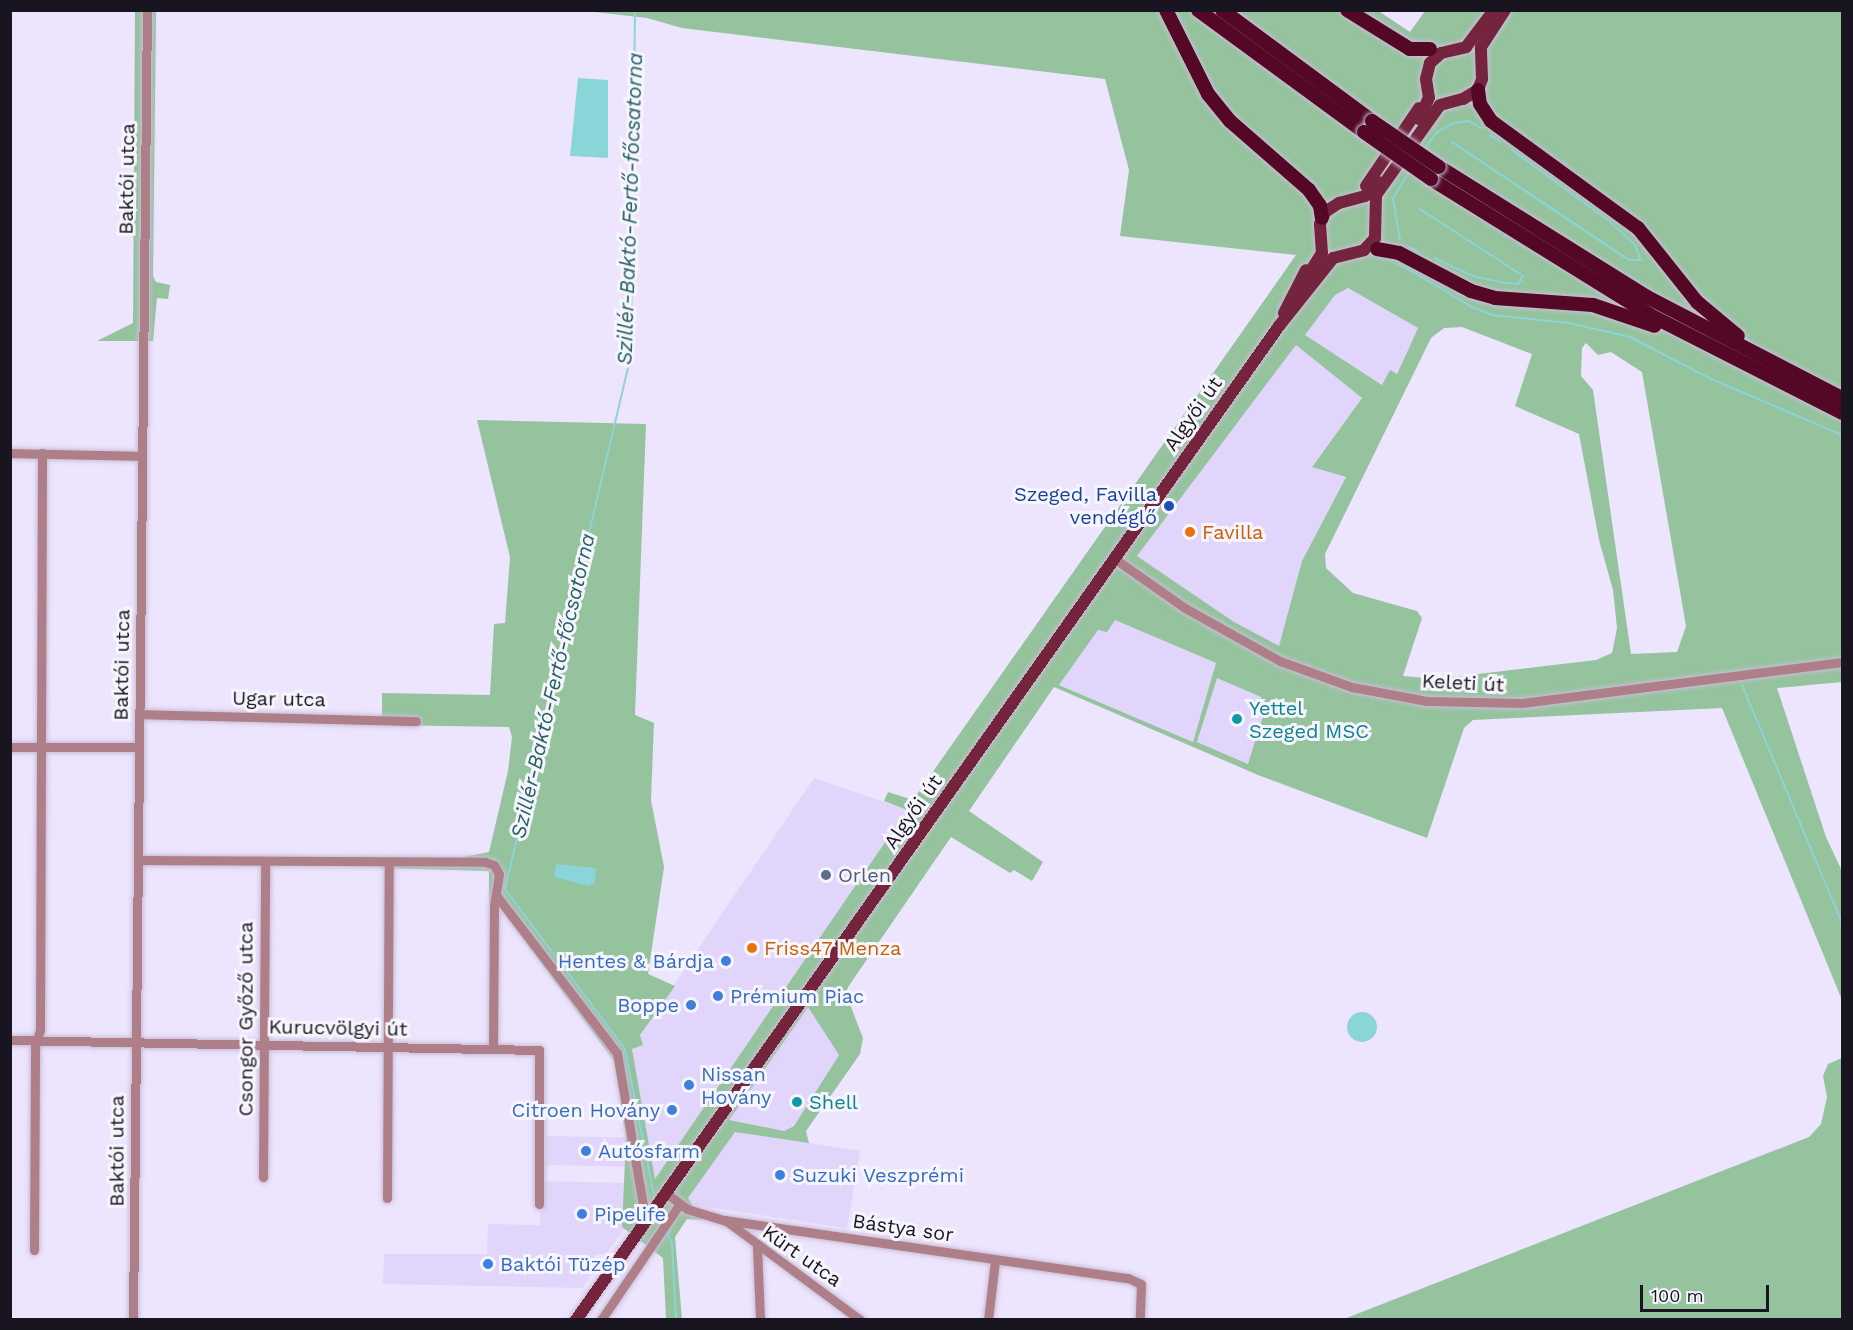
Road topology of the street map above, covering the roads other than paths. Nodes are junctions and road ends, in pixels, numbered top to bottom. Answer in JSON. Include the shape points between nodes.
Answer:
{"nodes":[{"id":1,"x":147,"y":10,"type":"edge"},
{"id":2,"x":1166,"y":10,"type":"edge"},
{"id":3,"x":1198,"y":10,"type":"edge"},
{"id":4,"x":1222,"y":10,"type":"edge"},
{"id":5,"x":1347,"y":10,"type":"edge"},
{"id":6,"x":1489,"y":10,"type":"edge"},
{"id":7,"x":1494,"y":10,"type":"edge"},
{"id":8,"x":1507,"y":10,"type":"edge"},
{"id":9,"x":1462,"y":45,"type":"junction"},
{"id":10,"x":1430,"y":49,"type":"junction"},
{"id":11,"x":1484,"y":58,"type":"junction"},
{"id":12,"x":1479,"y":96,"type":"junction"},
{"id":13,"x":1368,"y":127,"type":"junction"},
{"id":14,"x":1435,"y":173,"type":"junction"},
{"id":15,"x":1321,"y":212,"type":"junction"},
{"id":16,"x":1324,"y":244,"type":"junction"},
{"id":17,"x":1377,"y":249,"type":"junction"},
{"id":18,"x":1340,"y":257,"type":"junction"},
{"id":19,"x":1279,"y":326,"type":"junction"},
{"id":20,"x":1711,"y":347,"type":"junction"},
{"id":21,"x":1814,"y":384,"type":"junction"},
{"id":22,"x":1842,"y":398,"type":"edge"},
{"id":23,"x":1842,"y":413,"type":"edge"},
{"id":24,"x":10,"y":453,"type":"edge"},
{"id":25,"x":42,"y":453,"type":"junction"},
{"id":26,"x":142,"y":456,"type":"junction"},
{"id":27,"x":1115,"y":559,"type":"junction"},
{"id":28,"x":1842,"y":662,"type":"edge"},
{"id":29,"x":140,"y":714,"type":"junction"},
{"id":30,"x":417,"y":721,"type":"dead end"},
{"id":31,"x":10,"y":747,"type":"edge"},
{"id":32,"x":41,"y":747,"type":"junction"},
{"id":33,"x":139,"y":747,"type":"junction"},
{"id":34,"x":139,"y":860,"type":"junction"},
{"id":35,"x":264,"y":861,"type":"junction"},
{"id":36,"x":389,"y":863,"type":"junction"},
{"id":37,"x":496,"y":895,"type":"junction"},
{"id":38,"x":10,"y":1040,"type":"edge"},
{"id":39,"x":37,"y":1040,"type":"junction"},
{"id":40,"x":136,"y":1041,"type":"junction"},
{"id":41,"x":264,"y":1045,"type":"junction"},
{"id":42,"x":387,"y":1047,"type":"junction"},
{"id":43,"x":493,"y":1049,"type":"junction"},
{"id":44,"x":263,"y":1177,"type":"dead end"},
{"id":45,"x":665,"y":1195,"type":"junction"},
{"id":46,"x":387,"y":1198,"type":"dead end"},
{"id":47,"x":539,"y":1204,"type":"dead end"},
{"id":48,"x":679,"y":1205,"type":"junction"},
{"id":49,"x":648,"y":1218,"type":"junction"},
{"id":50,"x":724,"y":1220,"type":"junction"},
{"id":51,"x":756,"y":1225,"type":"junction"},
{"id":52,"x":755,"y":1245,"type":"junction"},
{"id":53,"x":34,"y":1250,"type":"dead end"},
{"id":54,"x":995,"y":1260,"type":"junction"},
{"id":55,"x":134,"y":1320,"type":"edge"},
{"id":56,"x":576,"y":1320,"type":"edge"},
{"id":57,"x":601,"y":1320,"type":"edge"},
{"id":58,"x":760,"y":1320,"type":"edge"},
{"id":59,"x":860,"y":1320,"type":"edge"},
{"id":60,"x":988,"y":1320,"type":"edge"},
{"id":61,"x":1140,"y":1320,"type":"edge"}],
"edges":[{"from":1,"to":26,"type":"street","name":"Baktói utca"},
{"from":2,"to":15,"type":"highway","via":[[1216,105],[1309,190]]},
{"from":3,"to":13,"type":"highway"},
{"from":4,"to":13,"type":"highway"},
{"from":5,"to":10,"type":"highway","via":[[1410,49]]},
{"from":6,"to":9,"type":"main road"},
{"from":7,"to":9,"type":"main road"},
{"from":8,"to":11,"type":"main road"},
{"from":9,"to":10,"type":"main road"},
{"from":9,"to":11,"type":"main road"},
{"from":9,"to":15,"type":"main road","via":[[1441,53],[1430,63],[1426,109],[1365,196],[1339,202]]},
{"from":10,"to":15,"type":"main road","via":[[1419,71],[1421,102],[1417,112],[1362,189],[1329,199]]},
{"from":11,"to":12,"type":"main road","via":[[1489,82]]},
{"from":12,"to":17,"type":"main road","via":[[1441,113],[1388,186],[1381,200],[1384,224]]},
{"from":12,"to":18,"type":"main road","via":[[1435,110],[1376,195],[1375,238],[1364,250]]},
{"from":12,"to":21,"type":"highway","via":[[1491,121],[1638,228],[1711,317]]},
{"from":13,"to":14,"type":"highway","bridge":true},
{"from":14,"to":20,"type":"highway","via":[[1558,261]]},
{"from":14,"to":21,"type":"highway","via":[[1610,275]]},
{"from":15,"to":16,"type":"main road"},
{"from":15,"to":19,"type":"main road","via":[[1313,223],[1314,255]]},
{"from":16,"to":18,"type":"main road"},
{"from":16,"to":19,"type":"main road"},
{"from":17,"to":18,"type":"main road","via":[[1357,260]]},
{"from":17,"to":20,"type":"highway","via":[[1399,253],[1471,291],[1495,298],[1593,305]]},
{"from":18,"to":19,"type":"main road"},
{"from":19,"to":27,"type":"main road","name":"Algyői út"},
{"from":20,"to":23,"type":"highway"},
{"from":21,"to":22,"type":"highway"},
{"from":24,"to":25,"type":"street"},
{"from":25,"to":26,"type":"street"},
{"from":25,"to":32,"type":"street"},
{"from":26,"to":29,"type":"street","name":"Baktói utca"},
{"from":27,"to":28,"type":"street","name":"Keleti út","via":[[1185,608],[1280,661],[1352,687],[1427,701],[1522,703]]},
{"from":27,"to":45,"type":"main road","name":"Algyői út"},
{"from":29,"to":30,"type":"street","name":"Ugar utca"},
{"from":29,"to":33,"type":"street","name":"Baktói utca"},
{"from":31,"to":32,"type":"street"},
{"from":32,"to":33,"type":"street"},
{"from":32,"to":39,"type":"street"},
{"from":33,"to":34,"type":"street","name":"Baktói utca"},
{"from":34,"to":35,"type":"street"},
{"from":34,"to":40,"type":"street","name":"Baktói utca"},
{"from":35,"to":36,"type":"street"},
{"from":35,"to":41,"type":"street","name":"Csongor Győző utca"},
{"from":36,"to":37,"type":"street","via":[[485,862],[494,865],[499,874]]},
{"from":36,"to":42,"type":"street"},
{"from":37,"to":43,"type":"street"},
{"from":37,"to":49,"type":"street","via":[[616,1053]]},
{"from":38,"to":39,"type":"street","name":"Kurucvölgyi út"},
{"from":39,"to":40,"type":"street","name":"Kurucvölgyi út"},
{"from":39,"to":53,"type":"street"},
{"from":40,"to":41,"type":"street","name":"Kurucvölgyi út"},
{"from":40,"to":55,"type":"street","name":"Baktói utca"},
{"from":41,"to":42,"type":"street","name":"Kurucvölgyi út"},
{"from":41,"to":44,"type":"street","name":"Csongor Győző utca"},
{"from":42,"to":43,"type":"street","name":"Kurucvölgyi út"},
{"from":42,"to":46,"type":"street"},
{"from":43,"to":47,"type":"street","name":"Kurucvölgyi út","via":[[539,1050]]},
{"from":45,"to":48,"type":"street","name":"Bástya sor"},
{"from":45,"to":49,"type":"main road","name":"Algyői út"},
{"from":48,"to":50,"type":"street","name":"Bástya sor"},
{"from":48,"to":57,"type":"street"},
{"from":49,"to":56,"type":"main road","name":"Algyői út"},
{"from":50,"to":51,"type":"street","name":"Bástya sor"},
{"from":50,"to":52,"type":"street","name":"Kürt utca"},
{"from":51,"to":52,"type":"street"},
{"from":51,"to":54,"type":"street","name":"Bástya sor"},
{"from":52,"to":58,"type":"street"},
{"from":52,"to":59,"type":"street","name":"Kürt utca"},
{"from":54,"to":60,"type":"street"},
{"from":54,"to":61,"type":"street","name":"Bástya sor","via":[[1128,1278],[1141,1284]]}]}
